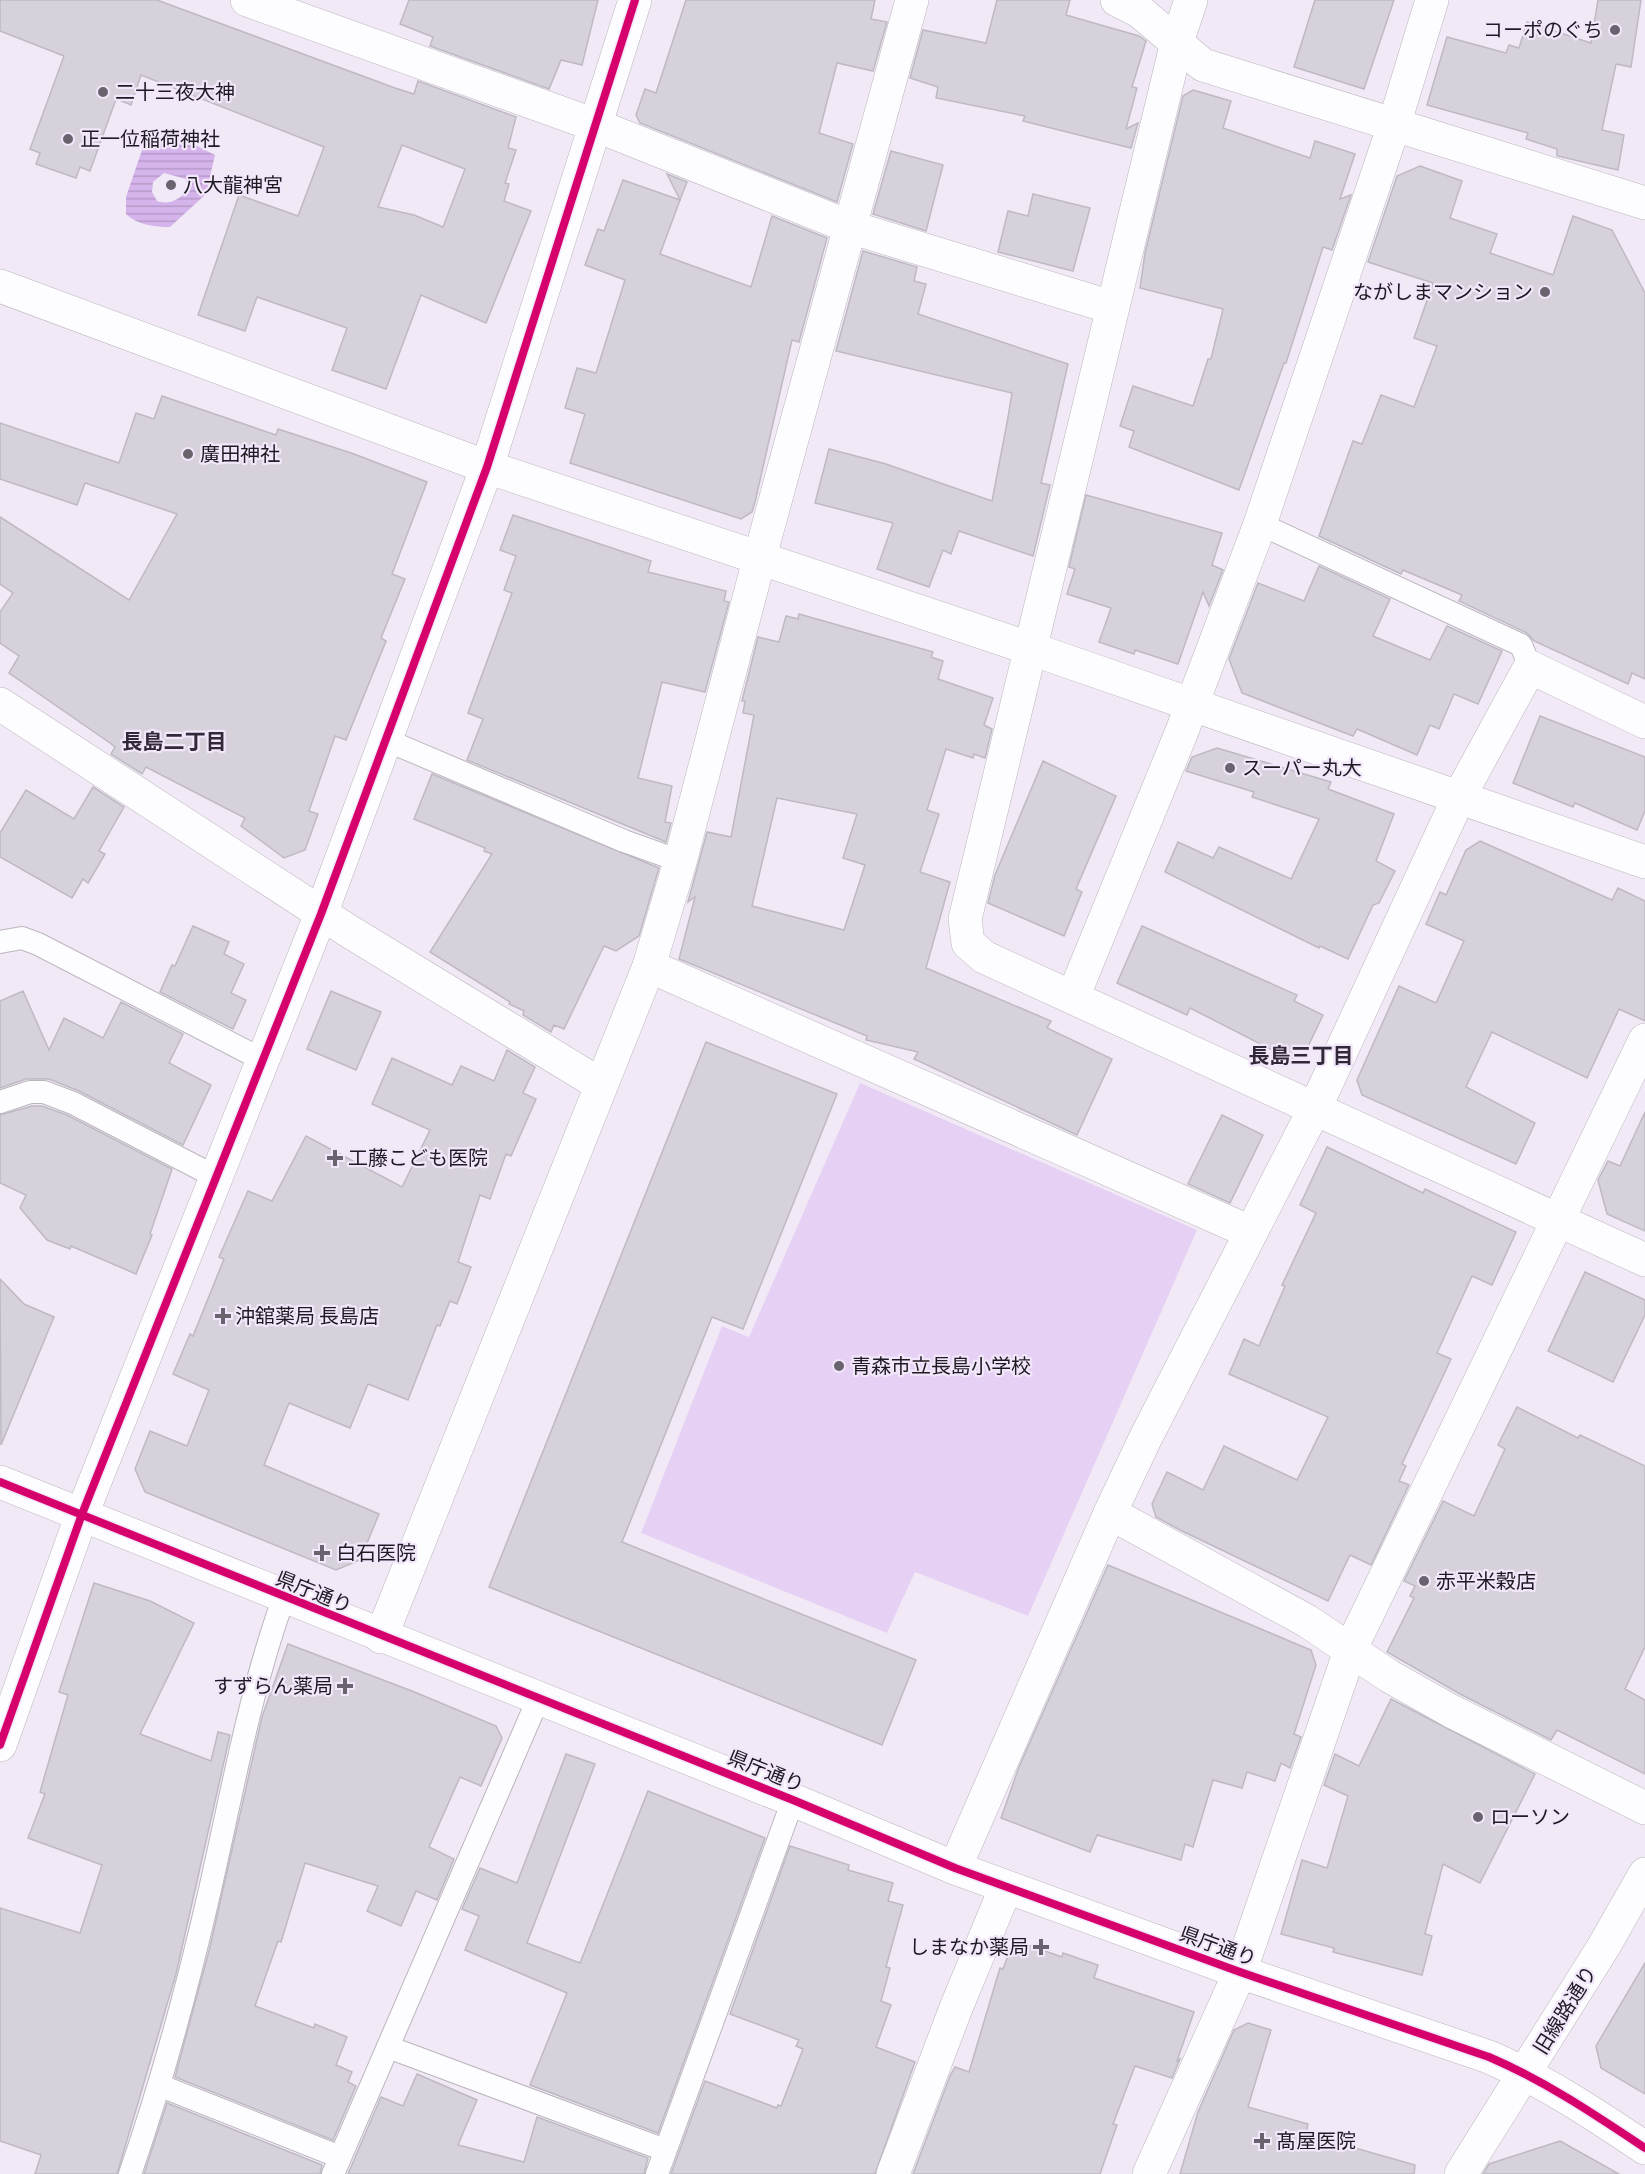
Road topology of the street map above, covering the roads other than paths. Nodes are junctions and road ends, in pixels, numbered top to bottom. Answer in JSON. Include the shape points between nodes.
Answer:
{"nodes":[{"id":1,"x":247,"y":0,"type":"edge"},
{"id":2,"x":635,"y":0,"type":"edge"},
{"id":3,"x":912,"y":0,"type":"edge"},
{"id":4,"x":1117,"y":0,"type":"edge"},
{"id":5,"x":1191,"y":0,"type":"edge"},
{"id":6,"x":1432,"y":0,"type":"edge"},
{"id":7,"x":1177,"y":42,"type":"junction"},
{"id":8,"x":595,"y":125,"type":"junction"},
{"id":9,"x":1394,"y":125,"type":"junction"},
{"id":10,"x":1645,"y":203,"type":"edge"},
{"id":11,"x":850,"y":227,"type":"junction"},
{"id":12,"x":0,"y":286,"type":"edge"},
{"id":13,"x":1111,"y":307,"type":"junction"},
{"id":14,"x":488,"y":467,"type":"junction"},
{"id":15,"x":1260,"y":524,"type":"junction"},
{"id":16,"x":759,"y":560,"type":"junction"},
{"id":17,"x":1032,"y":649,"type":"junction"},
{"id":18,"x":1530,"y":668,"type":"junction"},
{"id":19,"x":0,"y":704,"type":"edge"},
{"id":20,"x":1192,"y":704,"type":"junction"},
{"id":21,"x":1645,"y":722,"type":"edge"},
{"id":22,"x":386,"y":740,"type":"junction"},
{"id":23,"x":1459,"y":797,"type":"junction"},
{"id":24,"x":680,"y":861,"type":"junction"},
{"id":25,"x":1645,"y":862,"type":"edge"},
{"id":26,"x":321,"y":914,"type":"junction"},
{"id":27,"x":0,"y":942,"type":"edge"},
{"id":28,"x":649,"y":966,"type":"junction"},
{"id":29,"x":1073,"y":997,"type":"junction"},
{"id":30,"x":1645,"y":1040,"type":"edge"},
{"id":31,"x":263,"y":1060,"type":"junction"},
{"id":32,"x":601,"y":1085,"type":"junction"},
{"id":33,"x":0,"y":1102,"type":"edge"},
{"id":34,"x":1315,"y":1108,"type":"junction"},
{"id":35,"x":216,"y":1177,"type":"junction"},
{"id":36,"x":1559,"y":1220,"type":"junction"},
{"id":37,"x":1250,"y":1232,"type":"junction"},
{"id":38,"x":1645,"y":1260,"type":"edge"},
{"id":39,"x":0,"y":1482,"type":"edge"},
{"id":40,"x":82,"y":1514,"type":"junction"},
{"id":41,"x":1110,"y":1514,"type":"junction"},
{"id":42,"x":284,"y":1597,"type":"junction"},
{"id":43,"x":381,"y":1637,"type":"junction"},
{"id":44,"x":1351,"y":1648,"type":"junction"},
{"id":45,"x":539,"y":1697,"type":"junction"},
{"id":46,"x":0,"y":1745,"type":"edge"},
{"id":47,"x":793,"y":1800,"type":"junction"},
{"id":48,"x":1645,"y":1808,"type":"edge"},
{"id":49,"x":955,"y":1868,"type":"junction"},
{"id":50,"x":1645,"y":1874,"type":"edge"},
{"id":51,"x":1006,"y":1887,"type":"junction"},
{"id":52,"x":1240,"y":1972,"type":"junction"},
{"id":53,"x":388,"y":2047,"type":"junction"},
{"id":54,"x":1526,"y":2073,"type":"junction"},
{"id":55,"x":161,"y":2086,"type":"junction"},
{"id":56,"x":1645,"y":2148,"type":"edge"},
{"id":57,"x":665,"y":2150,"type":"junction"},
{"id":58,"x":336,"y":2166,"type":"edge"},
{"id":59,"x":130,"y":2174,"type":"edge"},
{"id":60,"x":657,"y":2174,"type":"edge"},
{"id":61,"x":893,"y":2174,"type":"edge"},
{"id":62,"x":1149,"y":2174,"type":"edge"},
{"id":63,"x":1461,"y":2174,"type":"edge"}],
"edges":[{"from":1,"to":8,"type":"street"},
{"from":2,"to":8,"type":"street"},
{"from":3,"to":11,"type":"street"},
{"from":4,"to":7,"type":"street","via":[[1139,11]]},
{"from":5,"to":7,"type":"street"},
{"from":6,"to":9,"type":"street"},
{"from":7,"to":9,"type":"street","via":[[1203,65]]},
{"from":7,"to":13,"type":"street"},
{"from":8,"to":11,"type":"street"},
{"from":8,"to":14,"type":"street"},
{"from":9,"to":10,"type":"street"},
{"from":9,"to":15,"type":"street"},
{"from":11,"to":13,"type":"street"},
{"from":11,"to":16,"type":"street"},
{"from":12,"to":14,"type":"street"},
{"from":13,"to":17,"type":"street"},
{"from":14,"to":16,"type":"street"},
{"from":14,"to":22,"type":"street"},
{"from":15,"to":18,"type":"lane","via":[[1521,645]]},
{"from":15,"to":20,"type":"street"},
{"from":16,"to":17,"type":"street"},
{"from":16,"to":24,"type":"street"},
{"from":17,"to":20,"type":"street"},
{"from":17,"to":29,"type":"street","via":[[965,919],[968,943],[984,957]]},
{"from":18,"to":21,"type":"street"},
{"from":18,"to":23,"type":"street"},
{"from":19,"to":26,"type":"street"},
{"from":20,"to":23,"type":"street"},
{"from":20,"to":29,"type":"street"},
{"from":22,"to":24,"type":"lane"},
{"from":22,"to":26,"type":"street"},
{"from":23,"to":25,"type":"street"},
{"from":23,"to":34,"type":"street"},
{"from":24,"to":28,"type":"street"},
{"from":26,"to":31,"type":"street"},
{"from":26,"to":32,"type":"street"},
{"from":27,"to":31,"type":"lane","via":[[22,938],[38,944]]},
{"from":28,"to":32,"type":"street"},
{"from":28,"to":37,"type":"street"},
{"from":29,"to":34,"type":"street"},
{"from":30,"to":36,"type":"street"},
{"from":31,"to":35,"type":"street"},
{"from":32,"to":43,"type":"street"},
{"from":33,"to":35,"type":"lane","via":[[30,1092],[44,1092]]},
{"from":34,"to":36,"type":"street"},
{"from":34,"to":37,"type":"street"},
{"from":35,"to":40,"type":"street"},
{"from":36,"to":38,"type":"street"},
{"from":36,"to":44,"type":"street"},
{"from":37,"to":41,"type":"street"},
{"from":39,"to":40,"type":"street","name":"県庁通り"},
{"from":40,"to":42,"type":"street","name":"県庁通り"},
{"from":40,"to":46,"type":"street"},
{"from":41,"to":44,"type":"street"},
{"from":41,"to":49,"type":"street"},
{"from":42,"to":43,"type":"street","name":"県庁通り"},
{"from":42,"to":55,"type":"lane","via":[[249,1711]]},
{"from":43,"to":45,"type":"street","name":"県庁通り"},
{"from":44,"to":48,"type":"street","via":[[1389,1676],[1451,1711]]},
{"from":44,"to":52,"type":"street"},
{"from":45,"to":47,"type":"street","name":"県庁通り"},
{"from":45,"to":53,"type":"lane"},
{"from":47,"to":49,"type":"street","name":"県庁通り"},
{"from":47,"to":57,"type":"lane"},
{"from":49,"to":51,"type":"street","name":"県庁通り"},
{"from":50,"to":54,"type":"street","name":"旧線路通り"},
{"from":51,"to":52,"type":"street","name":"県庁通り"},
{"from":51,"to":61,"type":"street"},
{"from":52,"to":54,"type":"street","name":"県庁通り","via":[[1449,2042]]},
{"from":52,"to":62,"type":"street"},
{"from":53,"to":57,"type":"lane"},
{"from":53,"to":58,"type":"lane"},
{"from":54,"to":56,"type":"street","name":"県庁通り"},
{"from":54,"to":63,"type":"street","name":"旧線路通り"},
{"from":55,"to":58,"type":"lane"},
{"from":55,"to":59,"type":"lane"},
{"from":57,"to":60,"type":"lane"}]}
